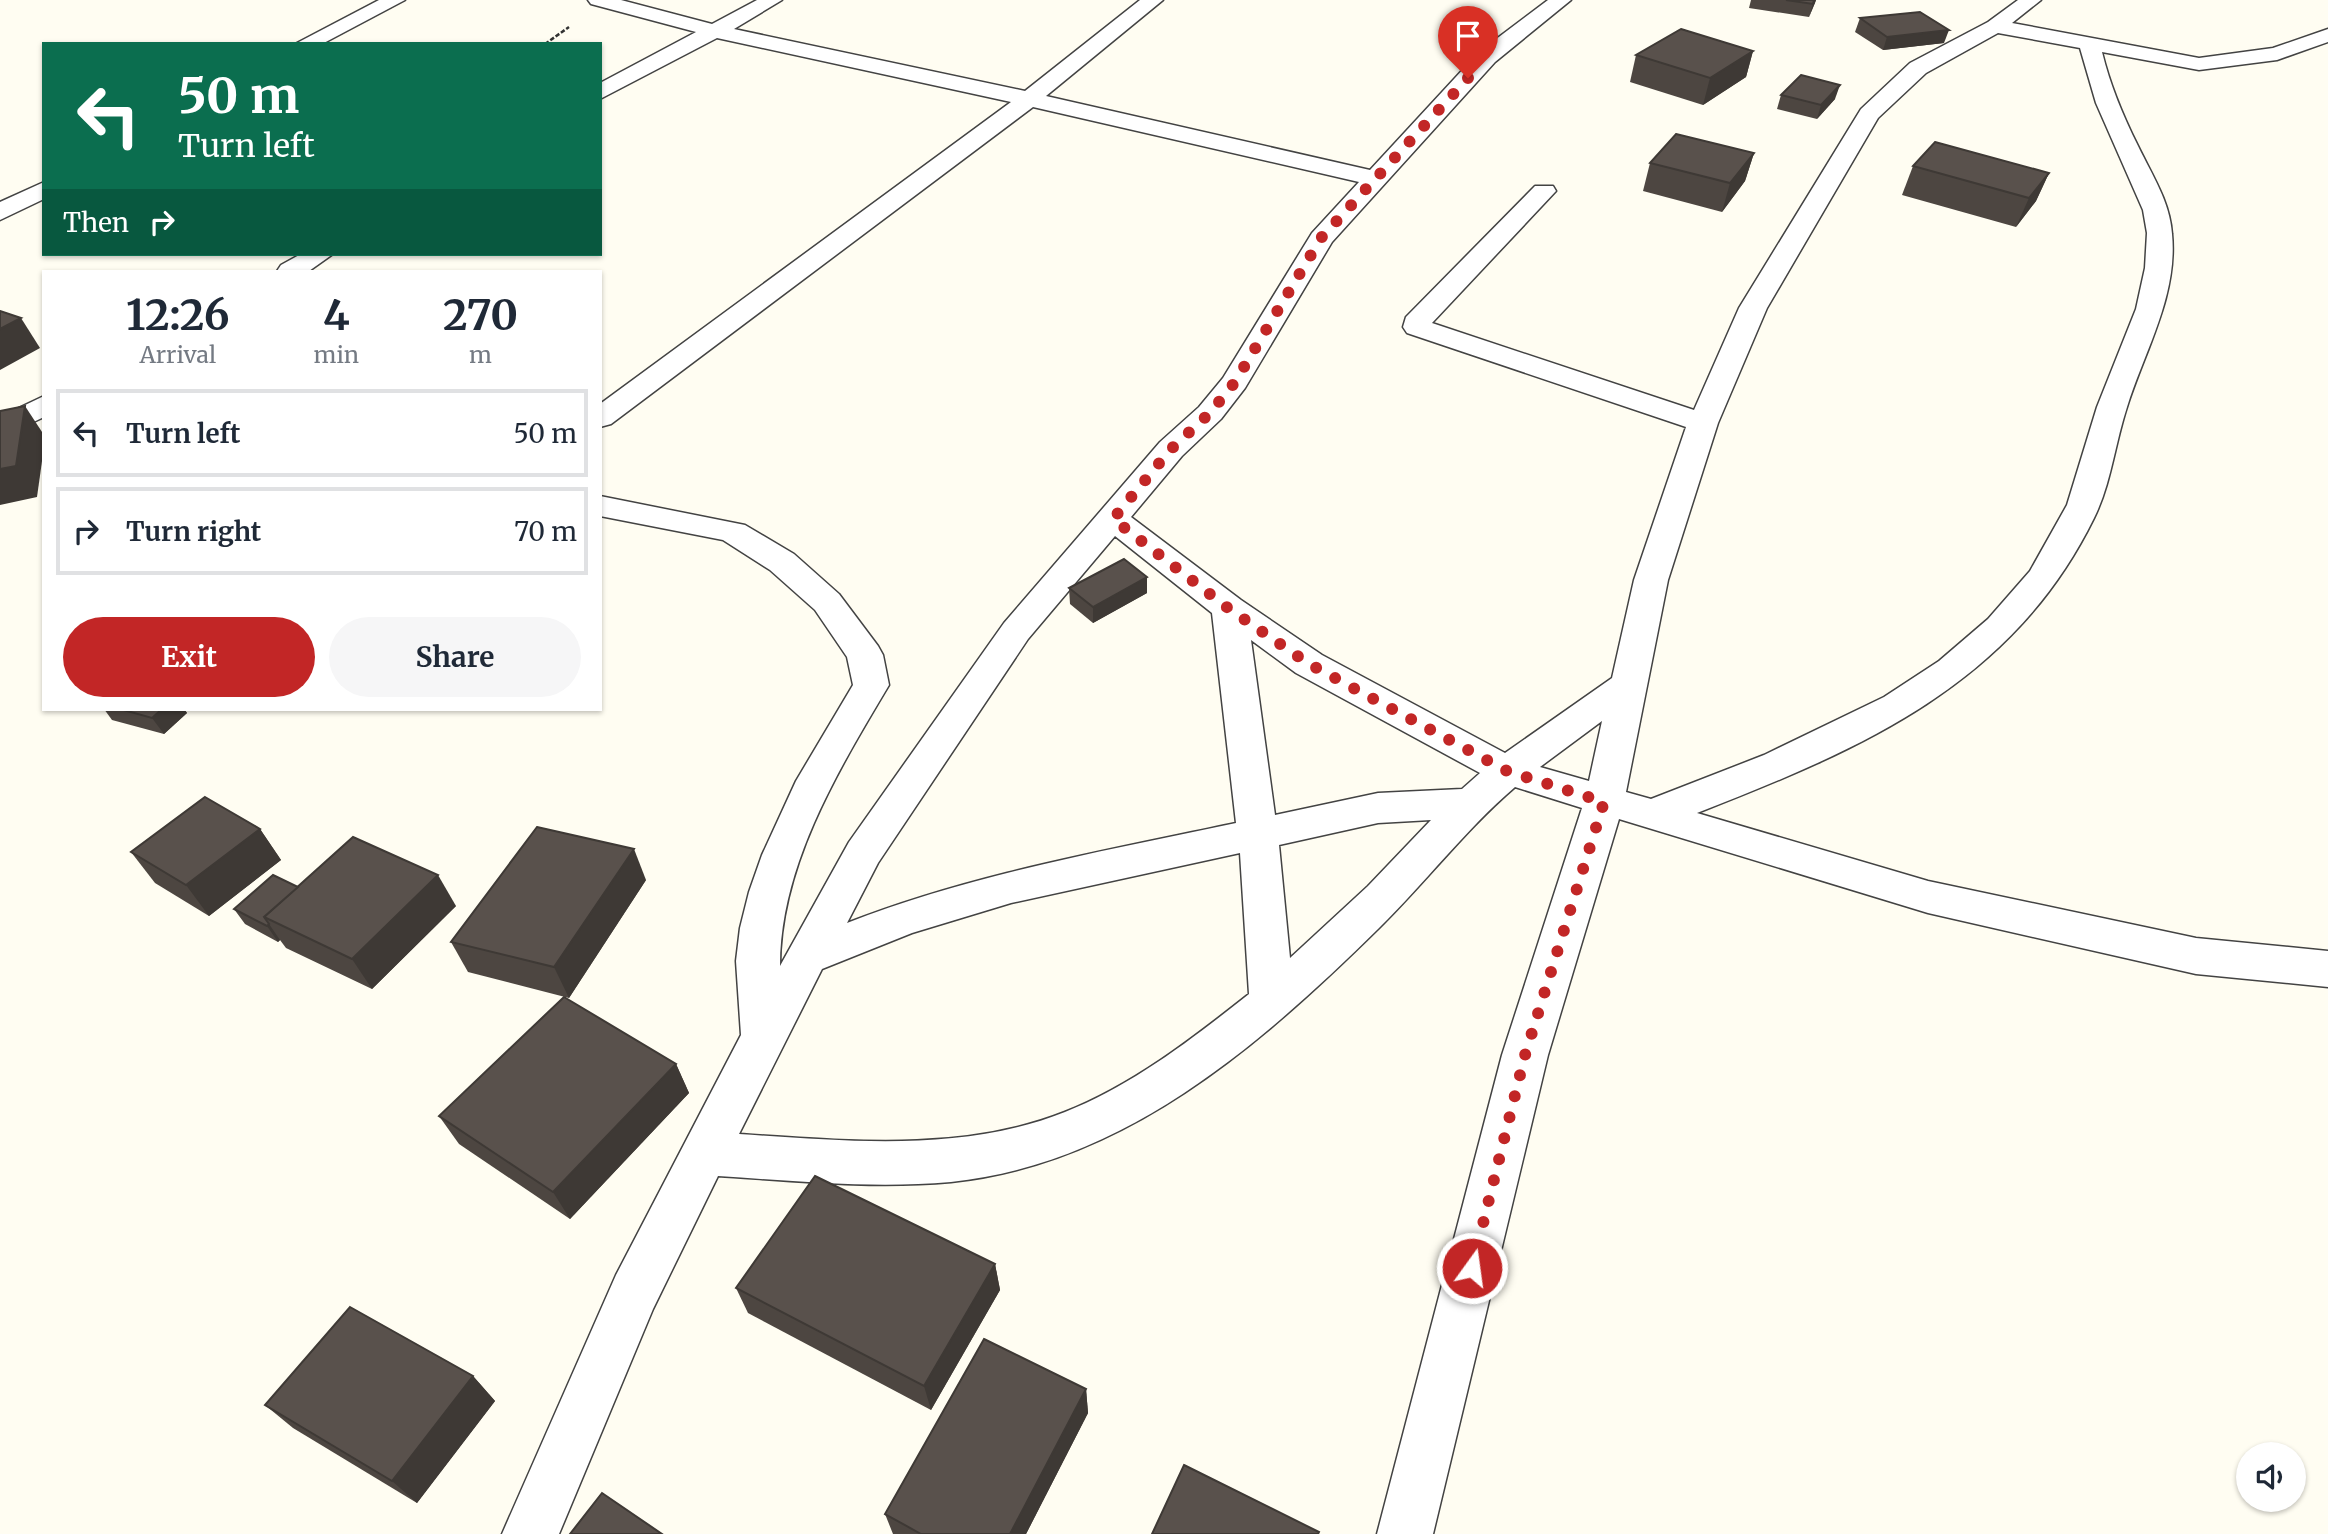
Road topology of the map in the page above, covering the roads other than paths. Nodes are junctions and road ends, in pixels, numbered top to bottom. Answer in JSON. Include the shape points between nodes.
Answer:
{"nodes":[{"id":1,"x":395,"y":0,"type":"edge"},
{"id":2,"x":598,"y":0,"type":"edge"},
{"id":3,"x":772,"y":0,"type":"edge"},
{"id":4,"x":1153,"y":0,"type":"edge"},
{"id":5,"x":2031,"y":0,"type":"edge"},
{"id":6,"x":1553,"y":1,"type":"edge"},
{"id":7,"x":1995,"y":26,"type":"junction"},
{"id":8,"x":715,"y":31,"type":"junction"},
{"id":9,"x":2328,"y":35,"type":"edge"},
{"id":10,"x":309,"y":42,"type":"edge"},
{"id":11,"x":2090,"y":45,"type":"junction"},
{"id":12,"x":602,"y":91,"type":"edge"},
{"id":13,"x":1029,"y":99,"type":"junction"},
{"id":14,"x":1374,"y":178,"type":"junction"},
{"id":15,"x":42,"y":189,"type":"edge"},
{"id":16,"x":1544,"y":191,"type":"dead end"},
{"id":17,"x":0,"y":212,"type":"edge"},
{"id":18,"x":316,"y":256,"type":"edge"},
{"id":19,"x":292,"y":270,"type":"edge"},
{"id":20,"x":39,"y":410,"type":"edge"},
{"id":21,"x":602,"y":417,"type":"edge"},
{"id":22,"x":1703,"y":423,"type":"junction"},
{"id":23,"x":0,"y":429,"type":"edge"},
{"id":24,"x":602,"y":506,"type":"edge"},
{"id":25,"x":1113,"y":519,"type":"junction"},
{"id":26,"x":1228,"y":608,"type":"junction"},
{"id":27,"x":1630,"y":683,"type":"junction"},
{"id":28,"x":1507,"y":771,"type":"junction"},
{"id":29,"x":1604,"y":802,"type":"junction"},
{"id":30,"x":1472,"y":803,"type":"junction"},
{"id":31,"x":1653,"y":814,"type":"junction"},
{"id":32,"x":1257,"y":836,"type":"junction"},
{"id":33,"x":806,"y":957,"type":"junction"},
{"id":34,"x":2328,"y":969,"type":"edge"},
{"id":35,"x":1271,"y":999,"type":"junction"},
{"id":36,"x":764,"y":1036,"type":"junction"},
{"id":37,"x":704,"y":1153,"type":"junction"},
{"id":38,"x":530,"y":1534,"type":"edge"},
{"id":39,"x":1405,"y":1534,"type":"edge"}],
"edges":[{"from":1,"to":10,"type":"street"},
{"from":2,"to":8,"type":"street"},
{"from":3,"to":8,"type":"street"},
{"from":4,"to":13,"type":"street"},
{"from":5,"to":7,"type":"street"},
{"from":6,"to":14,"type":"street","via":[[1487,57]]},
{"from":7,"to":11,"type":"street"},
{"from":7,"to":22,"type":"street","via":[[1918,68],[1869,114],[1753,307]]},
{"from":8,"to":12,"type":"street"},
{"from":8,"to":13,"type":"street"},
{"from":9,"to":11,"type":"street","via":[[2277,54],[2199,64]]},
{"from":11,"to":31,"type":"street","via":[[2096,77],[2155,201],[2160,247],[2156,289],[2112,407],[2079,517],[2041,585],[1987,643],[1924,692],[1819,748]]},
{"from":13,"to":14,"type":"street"},
{"from":13,"to":21,"type":"street"},
{"from":14,"to":25,"type":"street","via":[[1321,238],[1235,382]]},
{"from":15,"to":17,"type":"street"},
{"from":16,"to":22,"type":"street","via":[[1417,327]]},
{"from":18,"to":19,"type":"street"},
{"from":20,"to":23,"type":"street"},
{"from":22,"to":27,"type":"street","via":[[1651,580]]},
{"from":24,"to":36,"type":"street","via":[[733,532],[782,562],[827,603],[864,655],[871,685],[811,789],[770,888],[757,959]]},
{"from":25,"to":26,"type":"street"},
{"from":25,"to":33,"type":"street","via":[[1016,631],[863,853]]},
{"from":26,"to":28,"type":"street","via":[[1309,664]]},
{"from":26,"to":32,"type":"street"},
{"from":27,"to":28,"type":"street"},
{"from":27,"to":29,"type":"street"},
{"from":28,"to":29,"type":"street"},
{"from":28,"to":30,"type":"street"},
{"from":29,"to":31,"type":"street"},
{"from":29,"to":39,"type":"street","via":[[1525,1055]]},
{"from":30,"to":32,"type":"street","via":[[1378,808]]},
{"from":30,"to":35,"type":"street","via":[[1383,897]]},
{"from":31,"to":34,"type":"street","via":[[1928,897],[2196,956]]},
{"from":32,"to":33,"type":"street","via":[[1011,887],[902,919]]},
{"from":32,"to":35,"type":"street"},
{"from":33,"to":36,"type":"street"},
{"from":35,"to":37,"type":"street","via":[[1182,1073],[1108,1115],[1032,1145],[953,1160],[872,1163]]},
{"from":36,"to":37,"type":"street"},
{"from":37,"to":38,"type":"street","via":[[634,1293]]}]}
